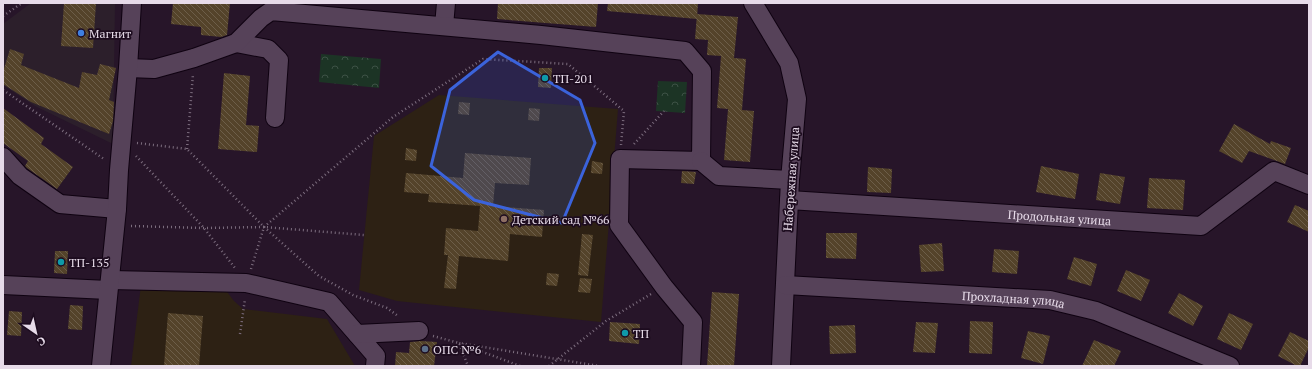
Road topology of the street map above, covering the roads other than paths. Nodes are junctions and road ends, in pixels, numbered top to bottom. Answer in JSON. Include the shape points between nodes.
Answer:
{"nodes":[{"id":1,"x":132,"y":3,"type":"edge"},
{"id":2,"x":446,"y":3,"type":"edge"},
{"id":3,"x":753,"y":3,"type":"edge"},
{"id":4,"x":444,"y":26,"type":"junction"},
{"id":5,"x":236,"y":43,"type":"junction"},
{"id":6,"x":128,"y":68,"type":"junction"},
{"id":7,"x":275,"y":118,"type":"dead end"},
{"id":8,"x":3,"y":157,"type":"edge"},
{"id":9,"x":701,"y":161,"type":"junction"},
{"id":10,"x":790,"y":180,"type":"junction"},
{"id":11,"x":1309,"y":185,"type":"edge"},
{"id":12,"x":789,"y":200,"type":"junction"},
{"id":13,"x":116,"y":217,"type":"junction"},
{"id":14,"x":3,"y":285,"type":"edge"},
{"id":15,"x":110,"y":285,"type":"junction"},
{"id":16,"x":785,"y":285,"type":"junction"},
{"id":17,"x":419,"y":331,"type":"road end"},
{"id":18,"x":357,"y":334,"type":"junction"},
{"id":19,"x":101,"y":366,"type":"edge"},
{"id":20,"x":375,"y":366,"type":"edge"},
{"id":21,"x":691,"y":366,"type":"edge"},
{"id":22,"x":781,"y":366,"type":"edge"},
{"id":23,"x":1230,"y":366,"type":"edge"}],
"edges":[{"from":1,"to":6,"type":"street"},
{"from":2,"to":4,"type":"street"},
{"from":3,"to":10,"type":"street","name":"Набережная улица","via":[[789,63],[797,99]]},
{"from":4,"to":5,"type":"street","via":[[271,11]]},
{"from":4,"to":9,"type":"street","via":[[685,51],[702,71]]},
{"from":5,"to":6,"type":"street","via":[[154,69]]},
{"from":5,"to":7,"type":"street","via":[[268,49],[279,60]]},
{"from":6,"to":13,"type":"street"},
{"from":8,"to":13,"type":"street","via":[[20,176],[60,204]]},
{"from":9,"to":10,"type":"street","via":[[719,176]]},
{"from":9,"to":21,"type":"street","via":[[620,159],[615,201],[619,225],[693,322]]},
{"from":10,"to":12,"type":"street","name":"Набережная улица"},
{"from":11,"to":12,"type":"street","name":"Продольная улица","via":[[1274,170],[1201,226]]},
{"from":12,"to":16,"type":"street","name":"Набережная улица"},
{"from":13,"to":15,"type":"street"},
{"from":14,"to":15,"type":"street"},
{"from":15,"to":18,"type":"street","via":[[246,283],[329,302]]},
{"from":15,"to":19,"type":"street"},
{"from":16,"to":22,"type":"street","name":"Набережная улица"},
{"from":16,"to":23,"type":"street","name":"Прохладная улица","via":[[1050,300],[1096,311]]},
{"from":17,"to":18,"type":"street"},
{"from":18,"to":20,"type":"street","via":[[376,356]]}]}
